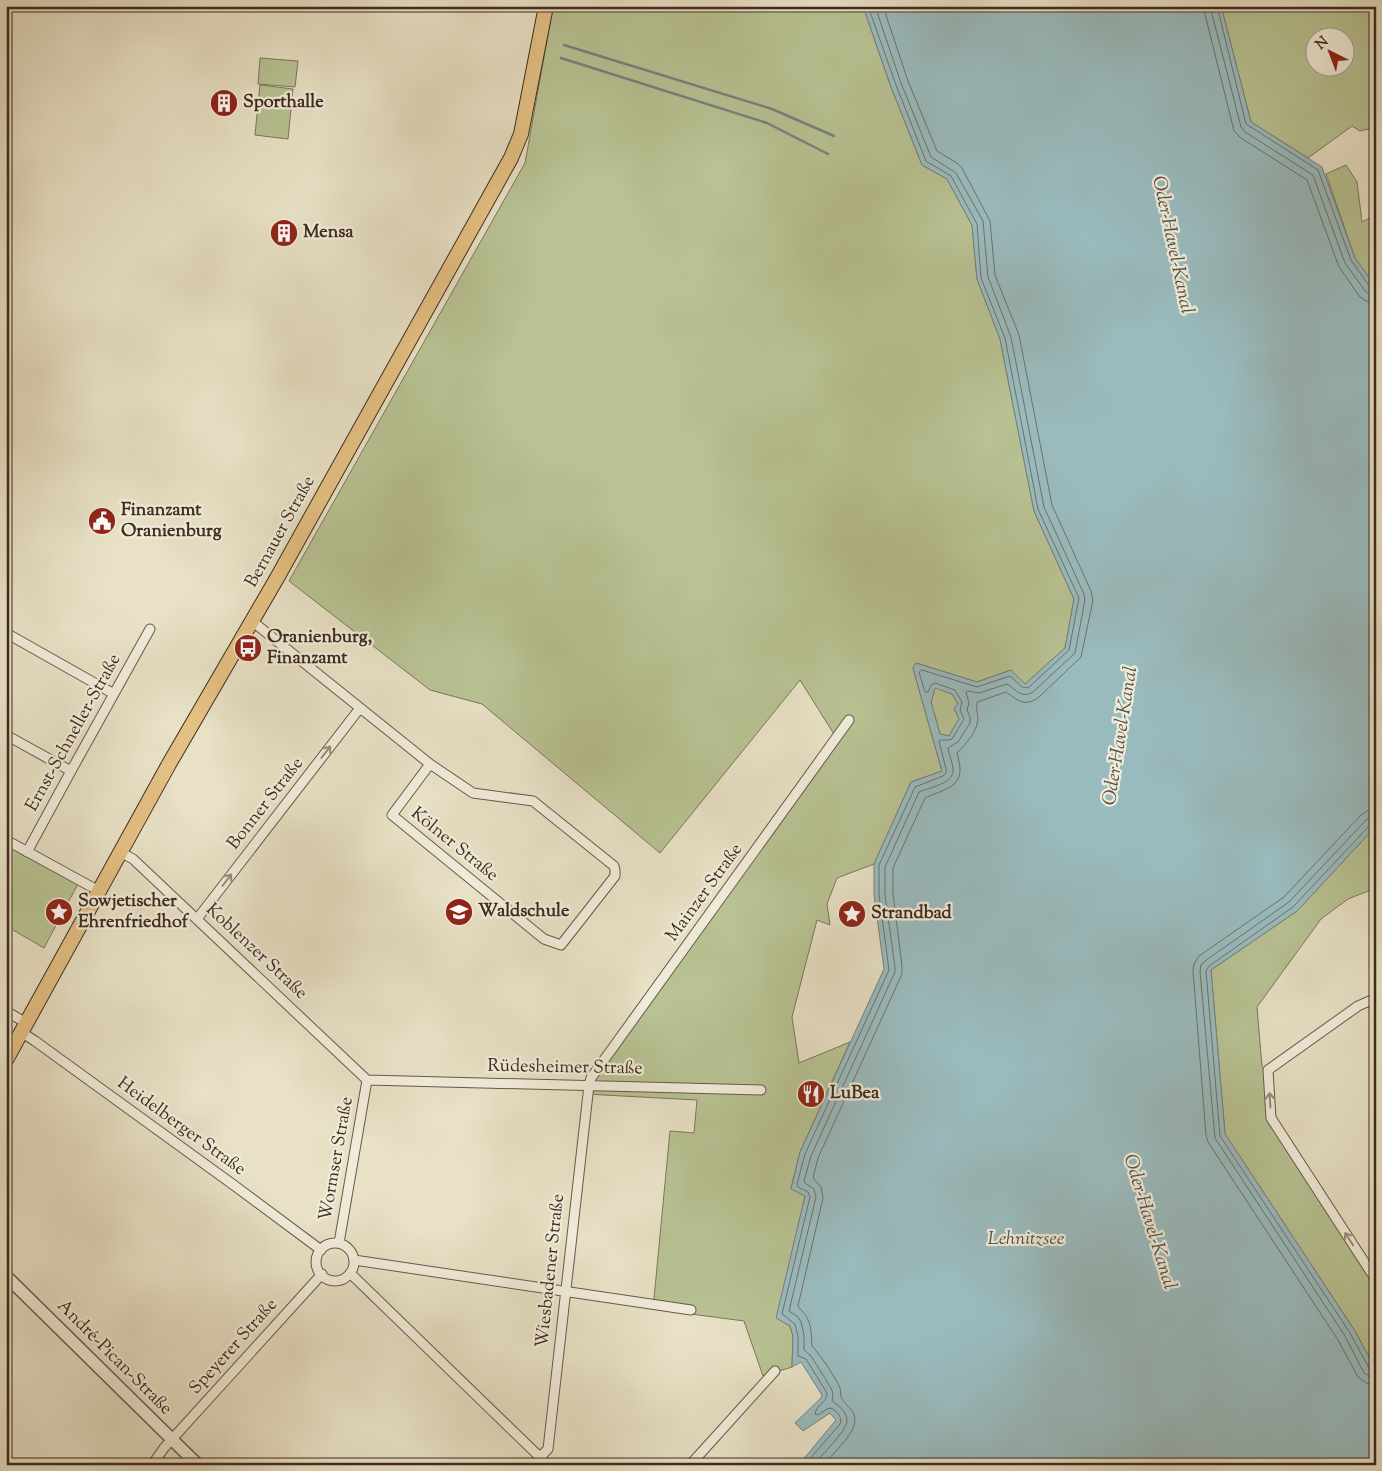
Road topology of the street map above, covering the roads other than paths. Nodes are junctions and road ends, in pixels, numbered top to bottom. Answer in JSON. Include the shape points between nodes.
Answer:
{"nodes":[{"id":1,"x":546,"y":6,"type":"edge"},
{"id":2,"x":252,"y":621,"type":"junction"},
{"id":3,"x":150,"y":629,"type":"dead end"},
{"id":4,"x":6,"y":632,"type":"edge"},
{"id":5,"x":114,"y":694,"type":"junction"},
{"id":6,"x":360,"y":708,"type":"junction"},
{"id":7,"x":849,"y":720,"type":"dead end"},
{"id":8,"x":6,"y":735,"type":"edge"},
{"id":9,"x":430,"y":764,"type":"junction"},
{"id":10,"x":71,"y":771,"type":"junction"},
{"id":11,"x":6,"y":840,"type":"edge"},
{"id":12,"x":27,"y":852,"type":"junction"},
{"id":13,"x":120,"y":852,"type":"junction"},
{"id":14,"x":99,"y":890,"type":"junction"},
{"id":15,"x":197,"y":919,"type":"junction"},
{"id":16,"x":1376,"y":998,"type":"edge"},
{"id":17,"x":6,"y":1011,"type":"edge"},
{"id":18,"x":24,"y":1028,"type":"junction"},
{"id":19,"x":6,"y":1060,"type":"edge"},
{"id":20,"x":367,"y":1080,"type":"junction"},
{"id":21,"x":589,"y":1085,"type":"junction"},
{"id":22,"x":762,"y":1090,"type":"dead end"},
{"id":23,"x":339,"y":1243,"type":"junction"},
{"id":24,"x":321,"y":1250,"type":"junction"},
{"id":25,"x":354,"y":1260,"type":"junction"},
{"id":26,"x":350,"y":1273,"type":"junction"},
{"id":27,"x":322,"y":1274,"type":"junction"},
{"id":28,"x":6,"y":1276,"type":"edge"},
{"id":29,"x":1376,"y":1280,"type":"edge"},
{"id":30,"x":565,"y":1292,"type":"junction"},
{"id":31,"x":691,"y":1310,"type":"dead end"},
{"id":32,"x":775,"y":1372,"type":"dead end"},
{"id":33,"x":172,"y":1439,"type":"junction"},
{"id":34,"x":540,"y":1457,"type":"junction"},
{"id":35,"x":152,"y":1465,"type":"edge"},
{"id":36,"x":198,"y":1465,"type":"edge"},
{"id":37,"x":548,"y":1465,"type":"edge"},
{"id":38,"x":690,"y":1465,"type":"edge"}],
"edges":[{"from":1,"to":2,"type":"main road","name":"Bernauer Straße","via":[[521,134],[511,158]]},
{"from":2,"to":6,"type":"street","name":"Kölner Straße"},
{"from":2,"to":13,"type":"main road","name":"Bernauer Straße"},
{"from":3,"to":5,"type":"street","name":"Ernst-Schneller-Straße"},
{"from":4,"to":5,"type":"street"},
{"from":5,"to":10,"type":"street","name":"Ernst-Schneller-Straße"},
{"from":6,"to":9,"type":"street","name":"Kölner Straße"},
{"from":15,"to":6,"type":"street","name":"Bonner Straße","one_way":true},
{"from":7,"to":21,"type":"street","name":"Mainzer Straße"},
{"from":8,"to":10,"type":"street"},
{"from":9,"to":9,"type":"street","name":"Kölner Straße","via":[[392,815],[544,939],[561,945],[614,876],[614,866],[532,802],[474,793]]},
{"from":10,"to":12,"type":"street","name":"Ernst-Schneller-Straße"},
{"from":11,"to":12,"type":"street"},
{"from":12,"to":14,"type":"street"},
{"from":13,"to":14,"type":"main road","name":"Bernauer Straße"},
{"from":13,"to":15,"type":"street","name":"Koblenzer Straße","via":[[133,859]]},
{"from":14,"to":18,"type":"main road","name":"Bernauer Straße"},
{"from":15,"to":20,"type":"street","name":"Koblenzer Straße"},
{"from":29,"to":16,"type":"street","one_way":true,"via":[[1271,1118],[1268,1070],[1358,1006]]},
{"from":17,"to":18,"type":"street","name":"Heidelberger Straße"},
{"from":18,"to":19,"type":"main road","name":"Bernauer Straße"},
{"from":18,"to":24,"type":"street","name":"Heidelberger Straße","via":[[32,1038]]},
{"from":20,"to":21,"type":"street","name":"Rüdesheimer Straße"},
{"from":20,"to":23,"type":"street","name":"Wormser Straße"},
{"from":21,"to":22,"type":"street","name":"Rüdesheimer Straße"},
{"from":21,"to":30,"type":"street","name":"Wiesbadener Straße"},
{"from":23,"to":24,"type":"street","via":[[328,1244]]},
{"from":23,"to":25,"type":"street","via":[[349,1249]]},
{"from":24,"to":27,"type":"street","via":[[317,1264]]},
{"from":25,"to":26,"type":"street"},
{"from":25,"to":30,"type":"street"},
{"from":26,"to":27,"type":"street","via":[[340,1280],[328,1279]]},
{"from":26,"to":34,"type":"street"},
{"from":27,"to":33,"type":"street","name":"Speyerer Straße"},
{"from":28,"to":33,"type":"street","name":"André-Pican-Straße"},
{"from":30,"to":31,"type":"street"},
{"from":30,"to":34,"type":"street","name":"Wiesbadener Straße","via":[[548,1449]]},
{"from":32,"to":38,"type":"street"},
{"from":33,"to":35,"type":"street","name":"Speyerer Straße"},
{"from":33,"to":36,"type":"street","name":"André-Pican-Straße"},
{"from":34,"to":37,"type":"street"}]}
